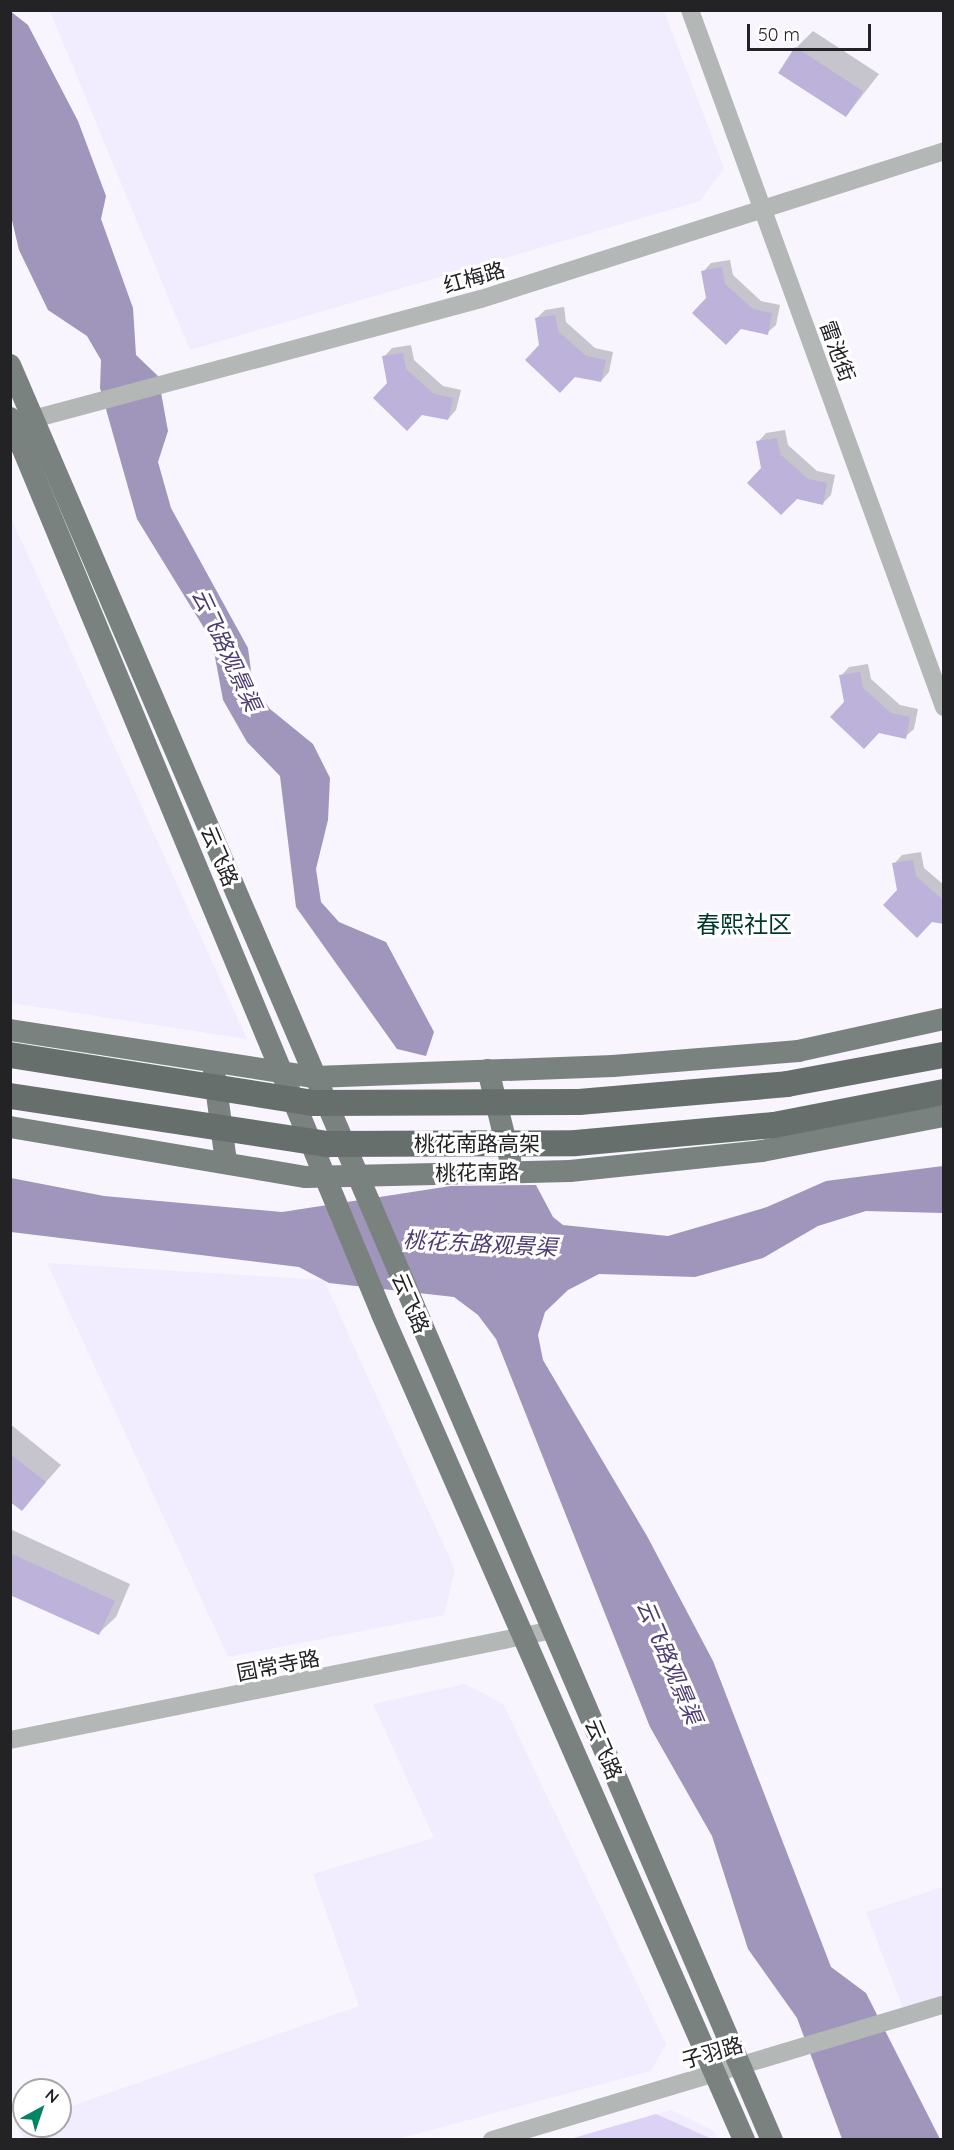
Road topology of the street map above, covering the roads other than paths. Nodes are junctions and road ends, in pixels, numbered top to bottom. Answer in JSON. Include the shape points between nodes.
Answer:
{"nodes":[{"id":1,"x":690,"y":10,"type":"edge"},
{"id":2,"x":944,"y":152,"type":"edge"},
{"id":3,"x":764,"y":212,"type":"junction"},
{"id":4,"x":10,"y":365,"type":"edge"},
{"id":5,"x":17,"y":421,"type":"edge"},
{"id":6,"x":944,"y":707,"type":"edge"},
{"id":7,"x":944,"y":1019,"type":"edge"},
{"id":8,"x":10,"y":1030,"type":"edge"},
{"id":9,"x":10,"y":1055,"type":"edge"},
{"id":10,"x":944,"y":1055,"type":"edge"},
{"id":11,"x":213,"y":1063,"type":"junction"},
{"id":12,"x":488,"y":1070,"type":"junction"},
{"id":13,"x":285,"y":1076,"type":"junction"},
{"id":14,"x":315,"y":1077,"type":"junction"},
{"id":15,"x":944,"y":1092,"type":"edge"},
{"id":16,"x":10,"y":1096,"type":"edge"},
{"id":17,"x":944,"y":1116,"type":"edge"},
{"id":18,"x":10,"y":1128,"type":"edge"},
{"id":19,"x":226,"y":1162,"type":"junction"},
{"id":20,"x":513,"y":1172,"type":"junction"},
{"id":21,"x":360,"y":1181,"type":"junction"},
{"id":22,"x":329,"y":1183,"type":"junction"},
{"id":23,"x":553,"y":1630,"type":"junction"},
{"id":24,"x":522,"y":1640,"type":"junction"},
{"id":25,"x":10,"y":1740,"type":"edge"},
{"id":26,"x":944,"y":2004,"type":"edge"},
{"id":27,"x":741,"y":2067,"type":"junction"},
{"id":28,"x":716,"y":2074,"type":"junction"},
{"id":29,"x":492,"y":2139,"type":"edge"},
{"id":30,"x":744,"y":2139,"type":"edge"},
{"id":31,"x":772,"y":2139,"type":"edge"}],
"edges":[{"from":1,"to":3,"type":"street","name":"雷池街"},
{"from":2,"to":3,"type":"street","name":"红梅路"},
{"from":3,"to":5,"type":"street","name":"红梅路","via":[[481,299],[95,405]]},
{"from":3,"to":6,"type":"street","name":"雷池街"},
{"from":4,"to":5,"type":"main road","name":"云飞路"},
{"from":5,"to":13,"type":"main road","name":"云飞路"},
{"from":5,"to":14,"type":"main road","name":"云飞路"},
{"from":7,"to":12,"type":"main road","via":[[798,1051]]},
{"from":8,"to":11,"type":"main road"},
{"from":9,"to":10,"type":"highway","name":"桃花南路高架","bridge":true,"via":[[312,1103],[579,1102],[787,1084]]},
{"from":11,"to":13,"type":"main road"},
{"from":11,"to":19,"type":"main road"},
{"from":12,"to":14,"type":"main road"},
{"from":12,"to":20,"type":"main road"},
{"from":13,"to":14,"type":"main road"},
{"from":13,"to":22,"type":"main road","name":"云飞路"},
{"from":14,"to":21,"type":"main road","name":"云飞路"},
{"from":15,"to":16,"type":"highway","name":"桃花南路高架","bridge":true,"via":[[774,1125],[576,1143],[341,1144]]},
{"from":17,"to":20,"type":"main road","name":"桃花南路","via":[[762,1151]]},
{"from":18,"to":19,"type":"main road","name":"桃花南路"},
{"from":19,"to":22,"type":"main road","name":"桃花南路"},
{"from":20,"to":21,"type":"main road","name":"桃花南路"},
{"from":21,"to":22,"type":"main road","name":"桃花南路"},
{"from":21,"to":23,"type":"main road","name":"云飞路"},
{"from":22,"to":24,"type":"main road","name":"云飞路"},
{"from":23,"to":24,"type":"street","name":"园常寺路"},
{"from":23,"to":27,"type":"main road","name":"云飞路"},
{"from":24,"to":25,"type":"street","name":"园常寺路"},
{"from":24,"to":28,"type":"main road","name":"云飞路"},
{"from":26,"to":27,"type":"street","name":"子羽路"},
{"from":27,"to":28,"type":"street","name":"子羽路"},
{"from":27,"to":31,"type":"main road","name":"云飞路"},
{"from":28,"to":29,"type":"street","name":"子羽路"},
{"from":28,"to":30,"type":"main road","name":"云飞路"}]}
